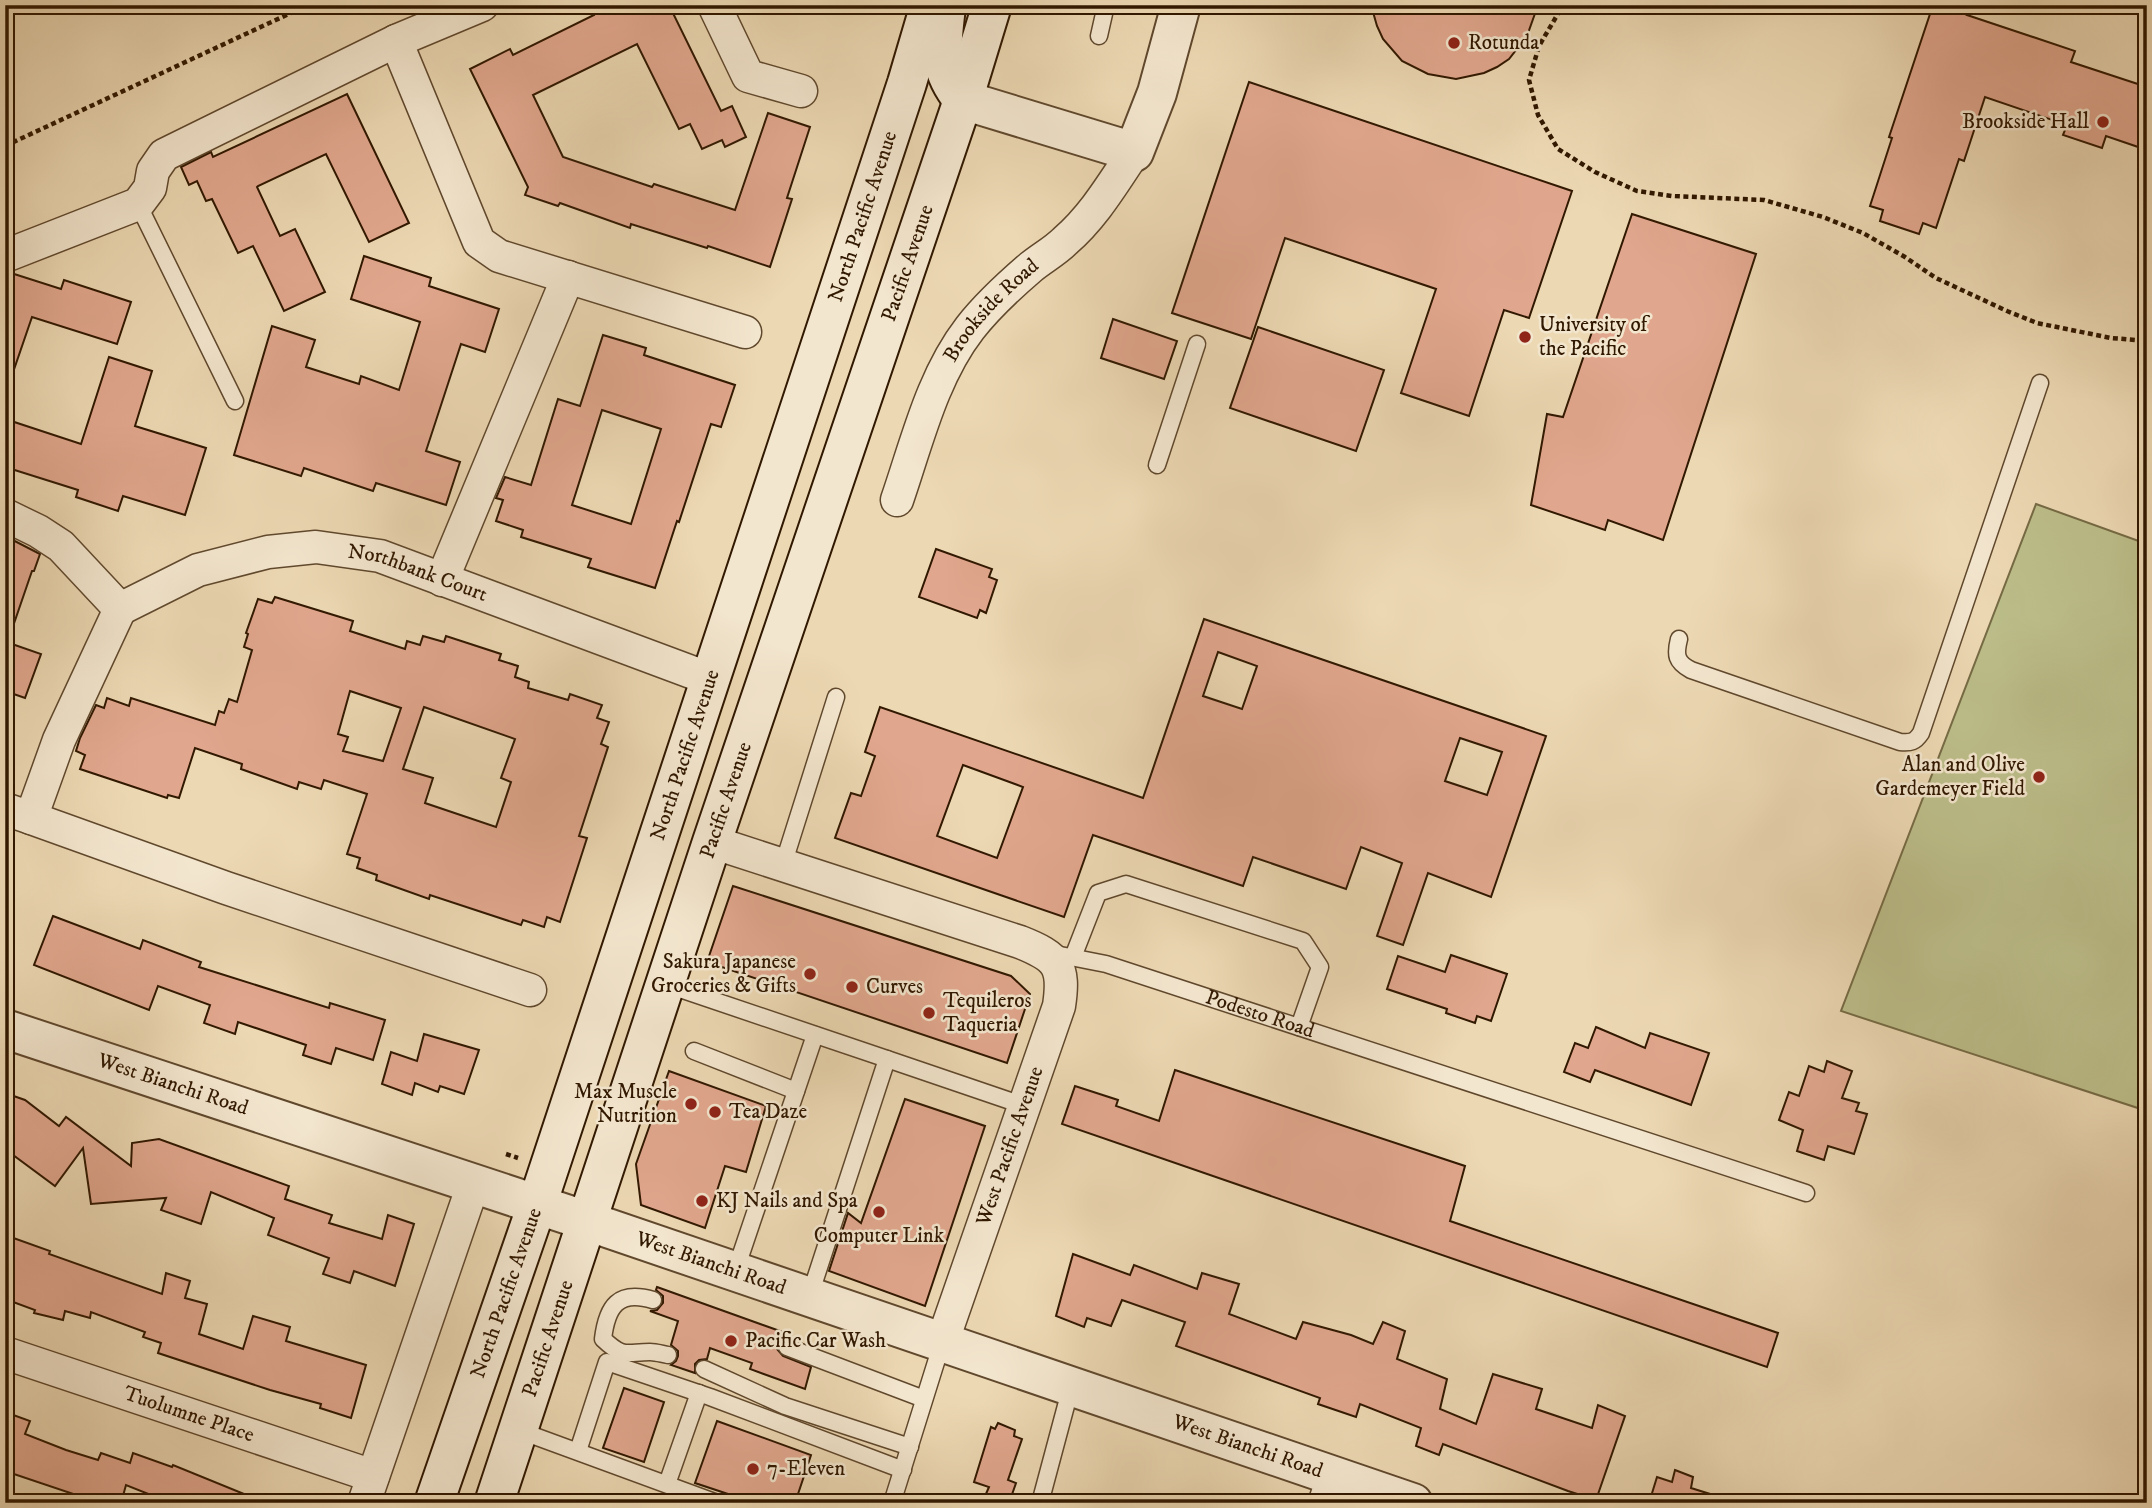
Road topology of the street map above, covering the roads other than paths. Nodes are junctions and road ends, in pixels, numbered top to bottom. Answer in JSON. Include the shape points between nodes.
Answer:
{"nodes":[{"id":1,"x":482,"y":5,"type":"edge"},
{"id":2,"x":714,"y":5,"type":"edge"},
{"id":3,"x":930,"y":5,"type":"edge"},
{"id":4,"x":947,"y":5,"type":"edge"},
{"id":5,"x":992,"y":5,"type":"edge"},
{"id":6,"x":1106,"y":5,"type":"edge"},
{"id":7,"x":1181,"y":5,"type":"edge"},
{"id":8,"x":1099,"y":36,"type":"dead end"},
{"id":9,"x":396,"y":41,"type":"junction"},
{"id":10,"x":801,"y":91,"type":"dead end"},
{"id":11,"x":963,"y":100,"type":"junction"},
{"id":12,"x":1133,"y":152,"type":"junction"},
{"id":13,"x":138,"y":204,"type":"junction"},
{"id":14,"x":5,"y":256,"type":"edge"},
{"id":15,"x":568,"y":277,"type":"junction"},
{"id":16,"x":745,"y":332,"type":"dead end"},
{"id":17,"x":1196,"y":344,"type":"dead end"},
{"id":18,"x":2040,"y":383,"type":"dead end"},
{"id":19,"x":235,"y":401,"type":"dead end"},
{"id":20,"x":1157,"y":465,"type":"dead end"},
{"id":21,"x":897,"y":500,"type":"dead end"},
{"id":22,"x":5,"y":515,"type":"edge"},
{"id":23,"x":442,"y":580,"type":"junction"},
{"id":24,"x":120,"y":609,"type":"junction"},
{"id":25,"x":1679,"y":639,"type":"dead end"},
{"id":26,"x":710,"y":679,"type":"junction"},
{"id":27,"x":836,"y":697,"type":"dead end"},
{"id":28,"x":18,"y":814,"type":"edge"},
{"id":29,"x":712,"y":842,"type":"junction"},
{"id":30,"x":783,"y":865,"type":"junction"},
{"id":31,"x":1059,"y":954,"type":"junction"},
{"id":32,"x":665,"y":984,"type":"junction"},
{"id":33,"x":530,"y":990,"type":"dead end"},
{"id":34,"x":1299,"y":1027,"type":"junction"},
{"id":35,"x":5,"y":1029,"type":"edge"},
{"id":36,"x":815,"y":1035,"type":"junction"},
{"id":37,"x":694,"y":1051,"type":"dead end"},
{"id":38,"x":887,"y":1059,"type":"junction"},
{"id":39,"x":796,"y":1091,"type":"junction"},
{"id":40,"x":1025,"y":1106,"type":"junction"},
{"id":41,"x":473,"y":1185,"type":"junction"},
{"id":42,"x":1805,"y":1194,"type":"dead end"},
{"id":43,"x":537,"y":1205,"type":"junction"},
{"id":44,"x":587,"y":1221,"type":"junction"},
{"id":45,"x":734,"y":1272,"type":"junction"},
{"id":46,"x":809,"y":1298,"type":"junction"},
{"id":47,"x":653,"y":1300,"type":"dead end"},
{"id":48,"x":942,"y":1343,"type":"junction"},
{"id":49,"x":787,"y":1348,"type":"dead end"},
{"id":50,"x":5,"y":1353,"type":"edge"},
{"id":51,"x":668,"y":1355,"type":"dead end"},
{"id":52,"x":704,"y":1369,"type":"dead end"},
{"id":53,"x":1071,"y":1387,"type":"junction"},
{"id":54,"x":699,"y":1393,"type":"junction"},
{"id":55,"x":924,"y":1399,"type":"junction"},
{"id":56,"x":518,"y":1430,"type":"junction"},
{"id":57,"x":910,"y":1447,"type":"junction"},
{"id":58,"x":578,"y":1451,"type":"junction"},
{"id":59,"x":903,"y":1470,"type":"junction"},
{"id":60,"x":667,"y":1484,"type":"junction"},
{"id":61,"x":1321,"y":1488,"type":"edge"},
{"id":62,"x":368,"y":1489,"type":"edge"},
{"id":63,"x":434,"y":1503,"type":"edge"},
{"id":64,"x":494,"y":1503,"type":"edge"},
{"id":65,"x":717,"y":1503,"type":"edge"},
{"id":66,"x":892,"y":1503,"type":"edge"},
{"id":67,"x":1040,"y":1503,"type":"edge"},
{"id":68,"x":1413,"y":1503,"type":"edge"}],
"edges":[{"from":1,"to":9,"type":"street"},
{"from":2,"to":10,"type":"street","via":[[748,76]]},
{"from":3,"to":26,"type":"main road","name":"North Pacific Avenue"},
{"from":4,"to":11,"type":"main road","via":[[943,65],[949,84]]},
{"from":5,"to":11,"type":"main road"},
{"from":6,"to":8,"type":"lane"},
{"from":7,"to":12,"type":"main road","name":"Brookside Road","via":[[1157,93]]},
{"from":9,"to":13,"type":"street","via":[[164,155]]},
{"from":9,"to":15,"type":"street","via":[[479,242],[499,256]]},
{"from":11,"to":12,"type":"main road"},
{"from":11,"to":29,"type":"main road","name":"Pacific Avenue"},
{"from":12,"to":21,"type":"street","name":"Brookside Road","via":[[1090,215],[987,308],[969,330],[934,391]]},
{"from":13,"to":14,"type":"street"},
{"from":13,"to":19,"type":"lane"},
{"from":15,"to":16,"type":"street"},
{"from":15,"to":23,"type":"street"},
{"from":17,"to":20,"type":"lane"},
{"from":18,"to":25,"type":"lane","via":[[1917,739],[1900,742],[1691,670],[1678,658]]},
{"from":22,"to":24,"type":"street","via":[[61,546]]},
{"from":23,"to":24,"type":"street","name":"Northbank Court","via":[[380,556],[316,547],[268,552],[198,570]]},
{"from":23,"to":26,"type":"street","name":"Northbank Court"},
{"from":24,"to":28,"type":"street"},
{"from":26,"to":29,"type":"main road","via":[[728,701],[735,721]]},
{"from":26,"to":43,"type":"main road","name":"North Pacific Avenue"},
{"from":27,"to":30,"type":"lane"},
{"from":28,"to":33,"type":"street"},
{"from":29,"to":30,"type":"street","name":"Podesto Road"},
{"from":29,"to":32,"type":"main road","name":"Pacific Avenue"},
{"from":30,"to":31,"type":"street","name":"Podesto Road"},
{"from":31,"to":34,"type":"lane","name":"Podesto Road","via":[[1106,964]]},
{"from":31,"to":34,"type":"lane","via":[[1097,893],[1126,884],[1303,942],[1320,967]]},
{"from":31,"to":40,"type":"street","name":"West Pacific Avenue","via":[[1059,1006]]},
{"from":32,"to":36,"type":"lane"},
{"from":32,"to":44,"type":"main road","name":"Pacific Avenue"},
{"from":34,"to":42,"type":"lane","name":"Podesto Road"},
{"from":35,"to":41,"type":"main road","name":"West Bianchi Road"},
{"from":36,"to":38,"type":"lane"},
{"from":36,"to":39,"type":"lane"},
{"from":37,"to":39,"type":"lane"},
{"from":38,"to":40,"type":"lane"},
{"from":38,"to":46,"type":"lane"},
{"from":39,"to":45,"type":"lane"},
{"from":40,"to":48,"type":"street","name":"West Pacific Avenue"},
{"from":41,"to":43,"type":"main road","name":"West Bianchi Road"},
{"from":41,"to":62,"type":"street"},
{"from":43,"to":44,"type":"main road","name":"West Bianchi Road"},
{"from":43,"to":63,"type":"main road","name":"North Pacific Avenue"},
{"from":44,"to":45,"type":"main road","name":"West Bianchi Road"},
{"from":44,"to":56,"type":"main road","name":"Pacific Avenue"},
{"from":45,"to":46,"type":"main road","name":"West Bianchi Road"},
{"from":46,"to":48,"type":"main road","name":"West Bianchi Road"},
{"from":47,"to":51,"type":"lane","via":[[622,1298],[612,1309],[603,1339],[628,1355]]},
{"from":48,"to":53,"type":"main road","name":"West Bianchi Road"},
{"from":48,"to":55,"type":"lane"},
{"from":49,"to":55,"type":"lane"},
{"from":50,"to":62,"type":"street","name":"Tuolumne Place"},
{"from":52,"to":57,"type":"lane","via":[[785,1406]]},
{"from":53,"to":61,"type":"main road","name":"West Bianchi Road"},
{"from":53,"to":67,"type":"lane"},
{"from":54,"to":58,"type":"lane","via":[[607,1362]]},
{"from":54,"to":59,"type":"lane"},
{"from":54,"to":60,"type":"lane"},
{"from":55,"to":57,"type":"lane"},
{"from":56,"to":58,"type":"lane"},
{"from":56,"to":64,"type":"main road","name":"Pacific Avenue"},
{"from":57,"to":59,"type":"lane"},
{"from":58,"to":60,"type":"lane"},
{"from":59,"to":66,"type":"lane"},
{"from":60,"to":65,"type":"lane"},
{"from":61,"to":68,"type":"main road","name":"West Bianchi Road"}]}
